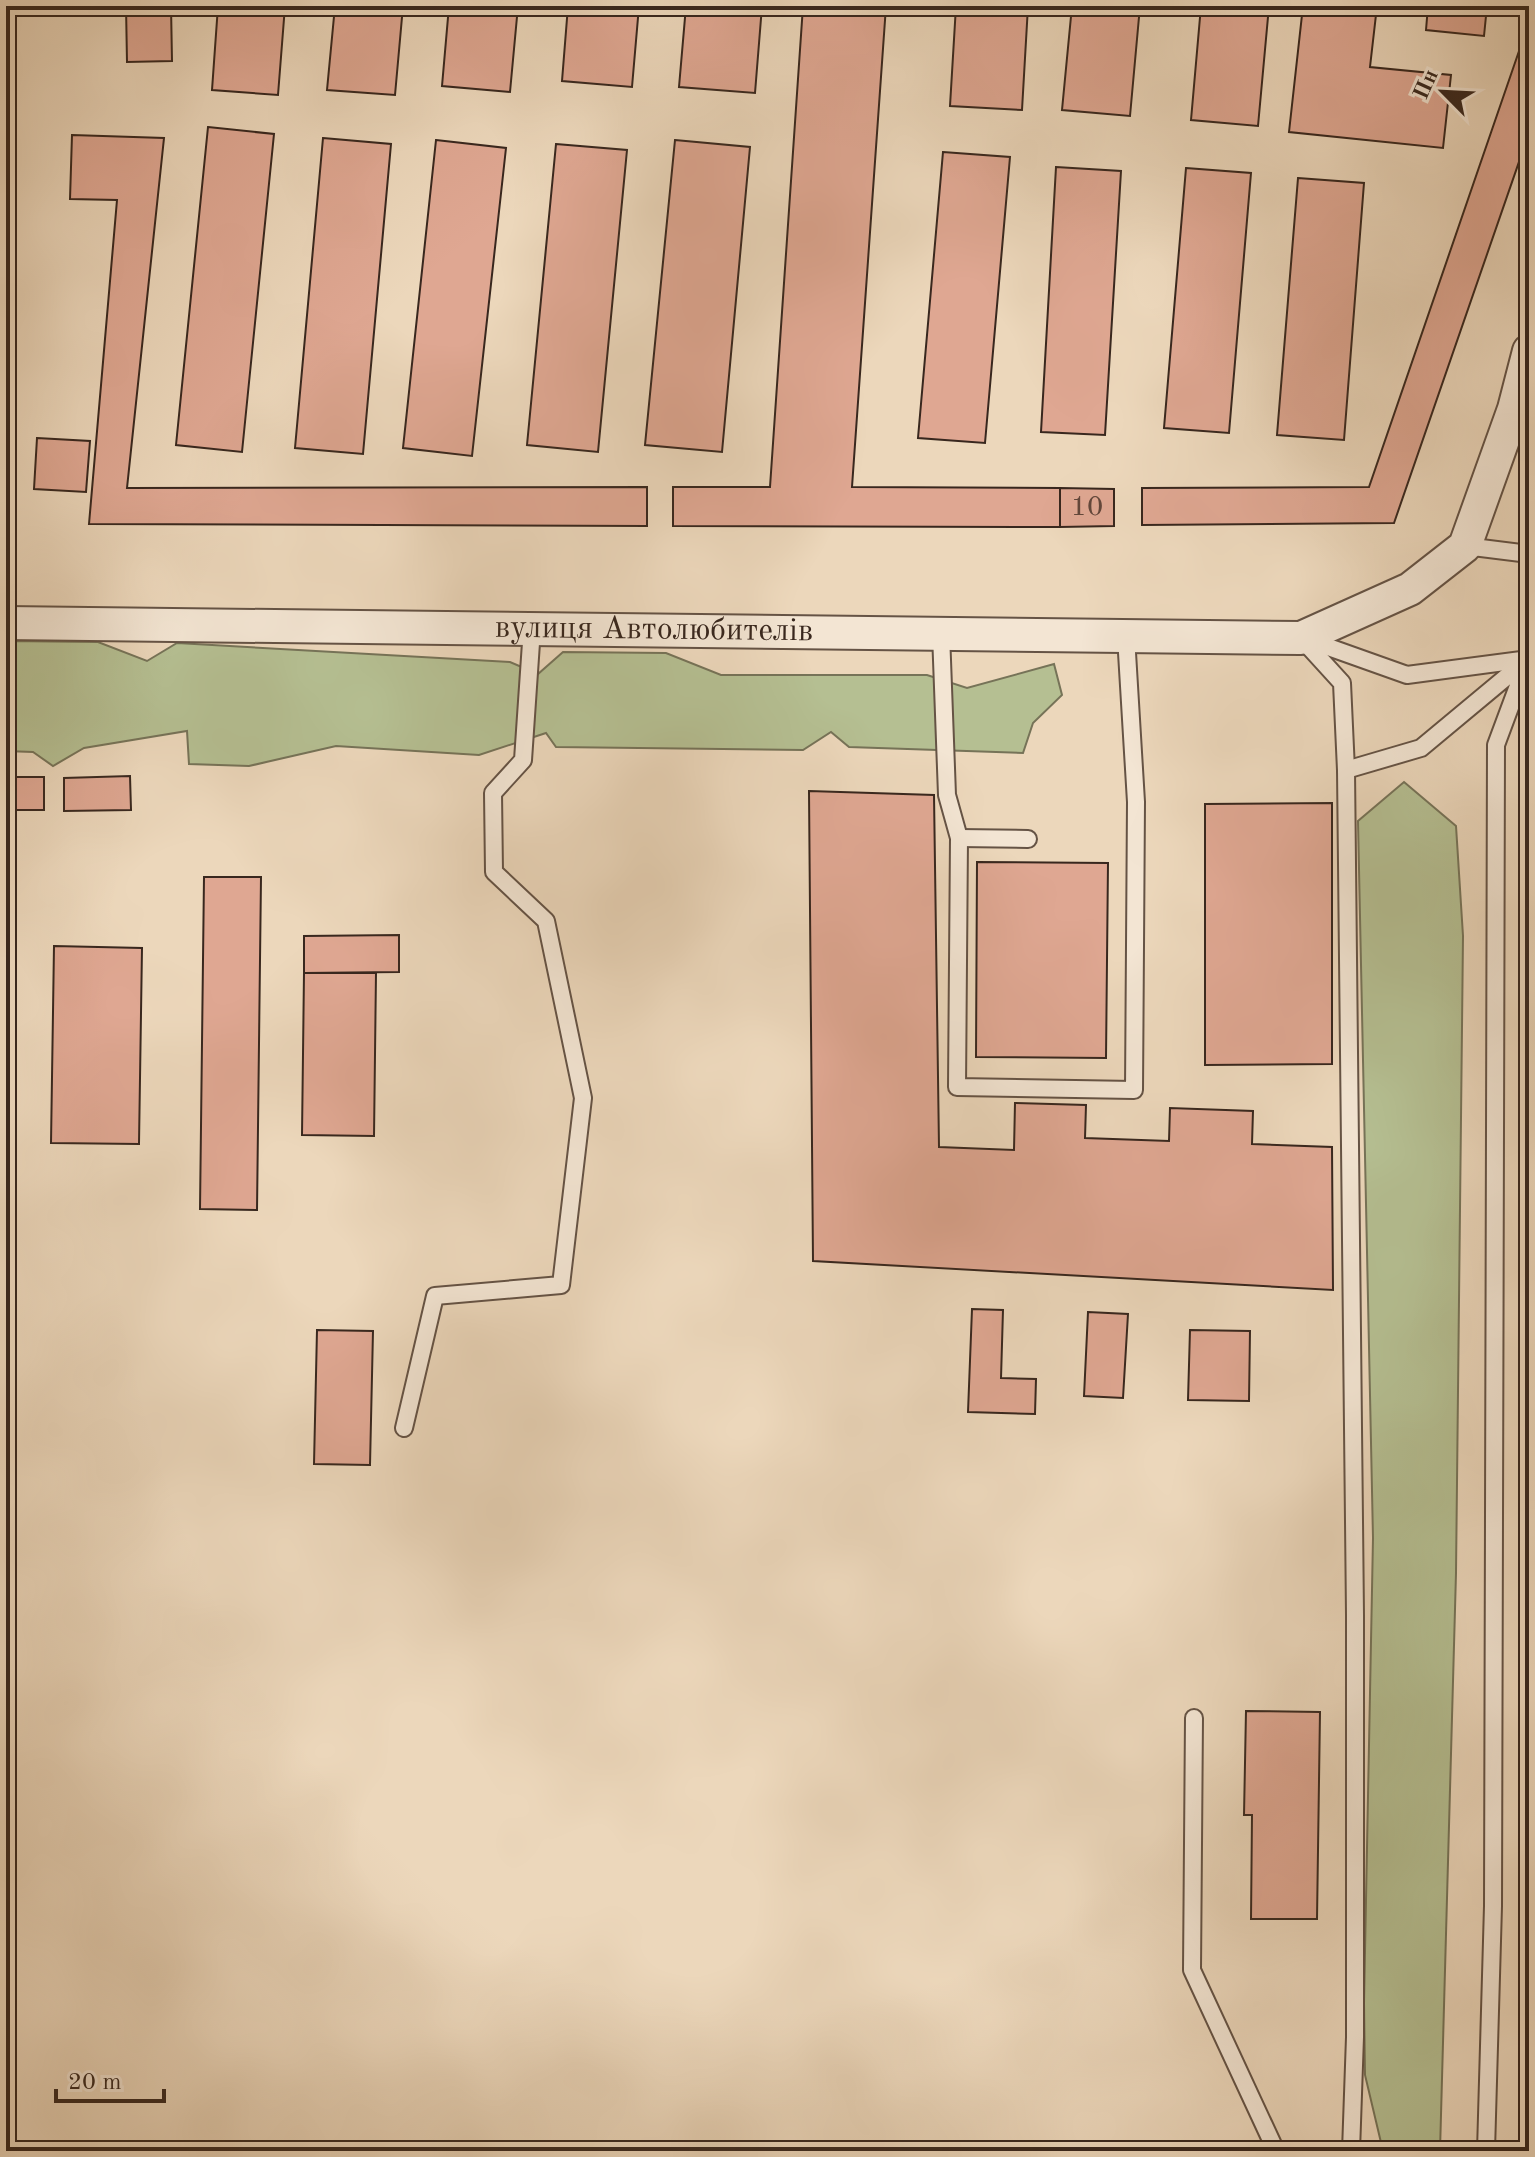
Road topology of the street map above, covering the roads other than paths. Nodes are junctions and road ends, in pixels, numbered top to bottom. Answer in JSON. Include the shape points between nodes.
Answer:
{"nodes":[{"id":1,"x":1529,"y":351,"type":"edge"},
{"id":2,"x":1465,"y":546,"type":"junction"},
{"id":3,"x":1529,"y":554,"type":"edge"},
{"id":4,"x":6,"y":623,"type":"edge"},
{"id":5,"x":532,"y":628,"type":"junction"},
{"id":6,"x":941,"y":633,"type":"junction"},
{"id":7,"x":1126,"y":636,"type":"junction"},
{"id":8,"x":1301,"y":638,"type":"junction"},
{"id":9,"x":1528,"y":659,"type":"edge"},
{"id":10,"x":1346,"y":770,"type":"junction"},
{"id":11,"x":959,"y":838,"type":"junction"},
{"id":12,"x":1028,"y":839,"type":"dead end"},
{"id":13,"x":404,"y":1428,"type":"dead end"},
{"id":14,"x":1194,"y":1718,"type":"dead end"},
{"id":15,"x":1276,"y":2151,"type":"edge"},
{"id":16,"x":1351,"y":2151,"type":"edge"},
{"id":17,"x":1486,"y":2151,"type":"edge"}],
"edges":[{"from":1,"to":2,"type":"street"},
{"from":2,"to":3,"type":"lane"},
{"from":2,"to":8,"type":"street","via":[[1410,589]]},
{"from":4,"to":5,"type":"street","name":"вулиця Автолюбителів"},
{"from":5,"to":6,"type":"street","name":"вулиця Автолюбителів"},
{"from":5,"to":13,"type":"lane","via":[[523,760],[493,793],[494,872],[546,921],[583,1098],[561,1285],[435,1296]]},
{"from":6,"to":7,"type":"street","name":"вулиця Автолюбителів"},
{"from":6,"to":11,"type":"lane","via":[[947,795]]},
{"from":7,"to":8,"type":"street","name":"вулиця Автолюбителів"},
{"from":7,"to":11,"type":"lane","via":[[1136,802],[1134,1090],[957,1087]]},
{"from":8,"to":9,"type":"lane","via":[[1407,675]]},
{"from":8,"to":10,"type":"lane","via":[[1342,683]]},
{"from":9,"to":10,"type":"lane","via":[[1421,748]]},
{"from":9,"to":17,"type":"lane","via":[[1496,745],[1493,1906]]},
{"from":10,"to":16,"type":"lane","via":[[1355,1615]]},
{"from":11,"to":12,"type":"lane"},
{"from":14,"to":15,"type":"lane","via":[[1192,1970]]}]}
